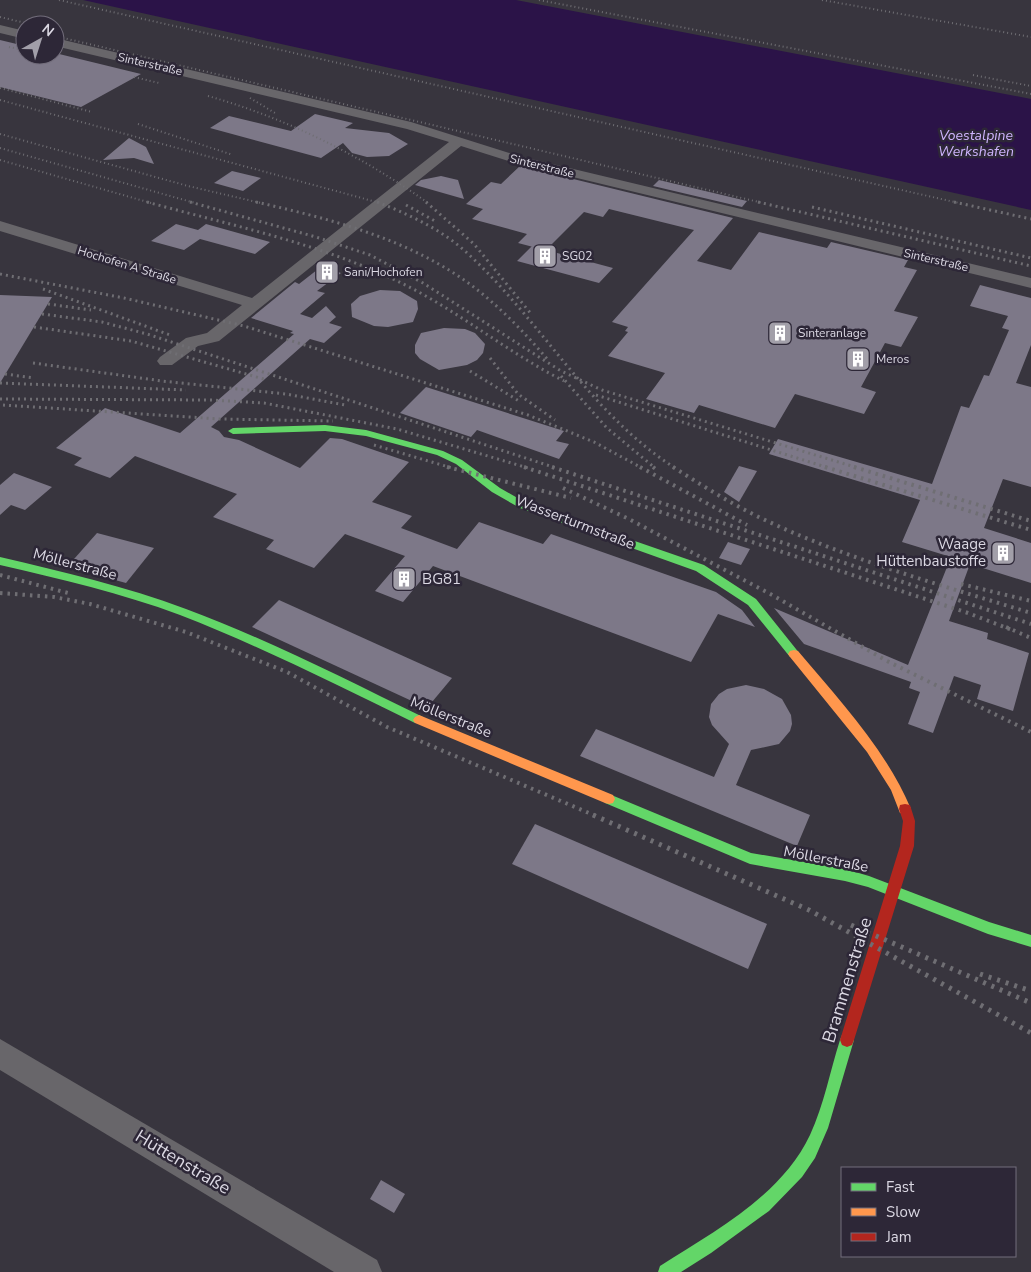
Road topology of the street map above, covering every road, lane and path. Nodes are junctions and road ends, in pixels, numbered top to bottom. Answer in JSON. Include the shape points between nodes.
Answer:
{"nodes":[{"id":1,"x":0,"y":29,"type":"edge"},
{"id":2,"x":15,"y":32,"type":"edge"},
{"id":3,"x":65,"y":44,"type":"edge"},
{"id":4,"x":460,"y":141,"type":"junction"},
{"id":5,"x":0,"y":226,"type":"edge"},
{"id":6,"x":1031,"y":282,"type":"edge"},
{"id":7,"x":255,"y":304,"type":"junction"},
{"id":8,"x":166,"y":361,"type":"dead end"},
{"id":9,"x":233,"y":431,"type":"dead end"},
{"id":10,"x":0,"y":562,"type":"edge"},
{"id":11,"x":800,"y":662,"type":"joint"},
{"id":12,"x":893,"y":891,"type":"junction"},
{"id":13,"x":1031,"y":941,"type":"edge"},
{"id":14,"x":0,"y":1053,"type":"edge"},
{"id":15,"x":365,"y":1272,"type":"edge"},
{"id":16,"x":666,"y":1272,"type":"edge"}],
"edges":[{"from":1,"to":2,"type":"street"},
{"from":3,"to":4,"type":"street","name":"Sinterstraße","via":[[411,126]]},
{"from":4,"to":6,"type":"street","name":"Sinterstraße","via":[[509,158]]},
{"from":4,"to":7,"type":"street"},
{"from":5,"to":7,"type":"street","name":"Hochofen A Straße"},
{"from":7,"to":8,"type":"street","via":[[213,337],[192,342]]},
{"from":9,"to":11,"type":"street","name":"Wasserturmstraße","via":[[325,428],[366,433],[440,453],[459,462],[524,506],[700,568],[752,602]]},
{"from":10,"to":12,"type":"street","name":"Möllerstraße","via":[[122,592],[207,621],[433,727],[750,858],[845,875]]},
{"from":11,"to":12,"type":"street","name":"Brammenstraße","via":[[874,753],[900,795],[909,821],[906,846]]},
{"from":12,"to":13,"type":"street","name":"Möllerstraße"},
{"from":12,"to":16,"type":"street","name":"Brammenstraße","via":[[824,1118],[809,1153],[780,1187],[739,1222]]},
{"from":14,"to":15,"type":"street","name":"Hüttenstraße"}]}
